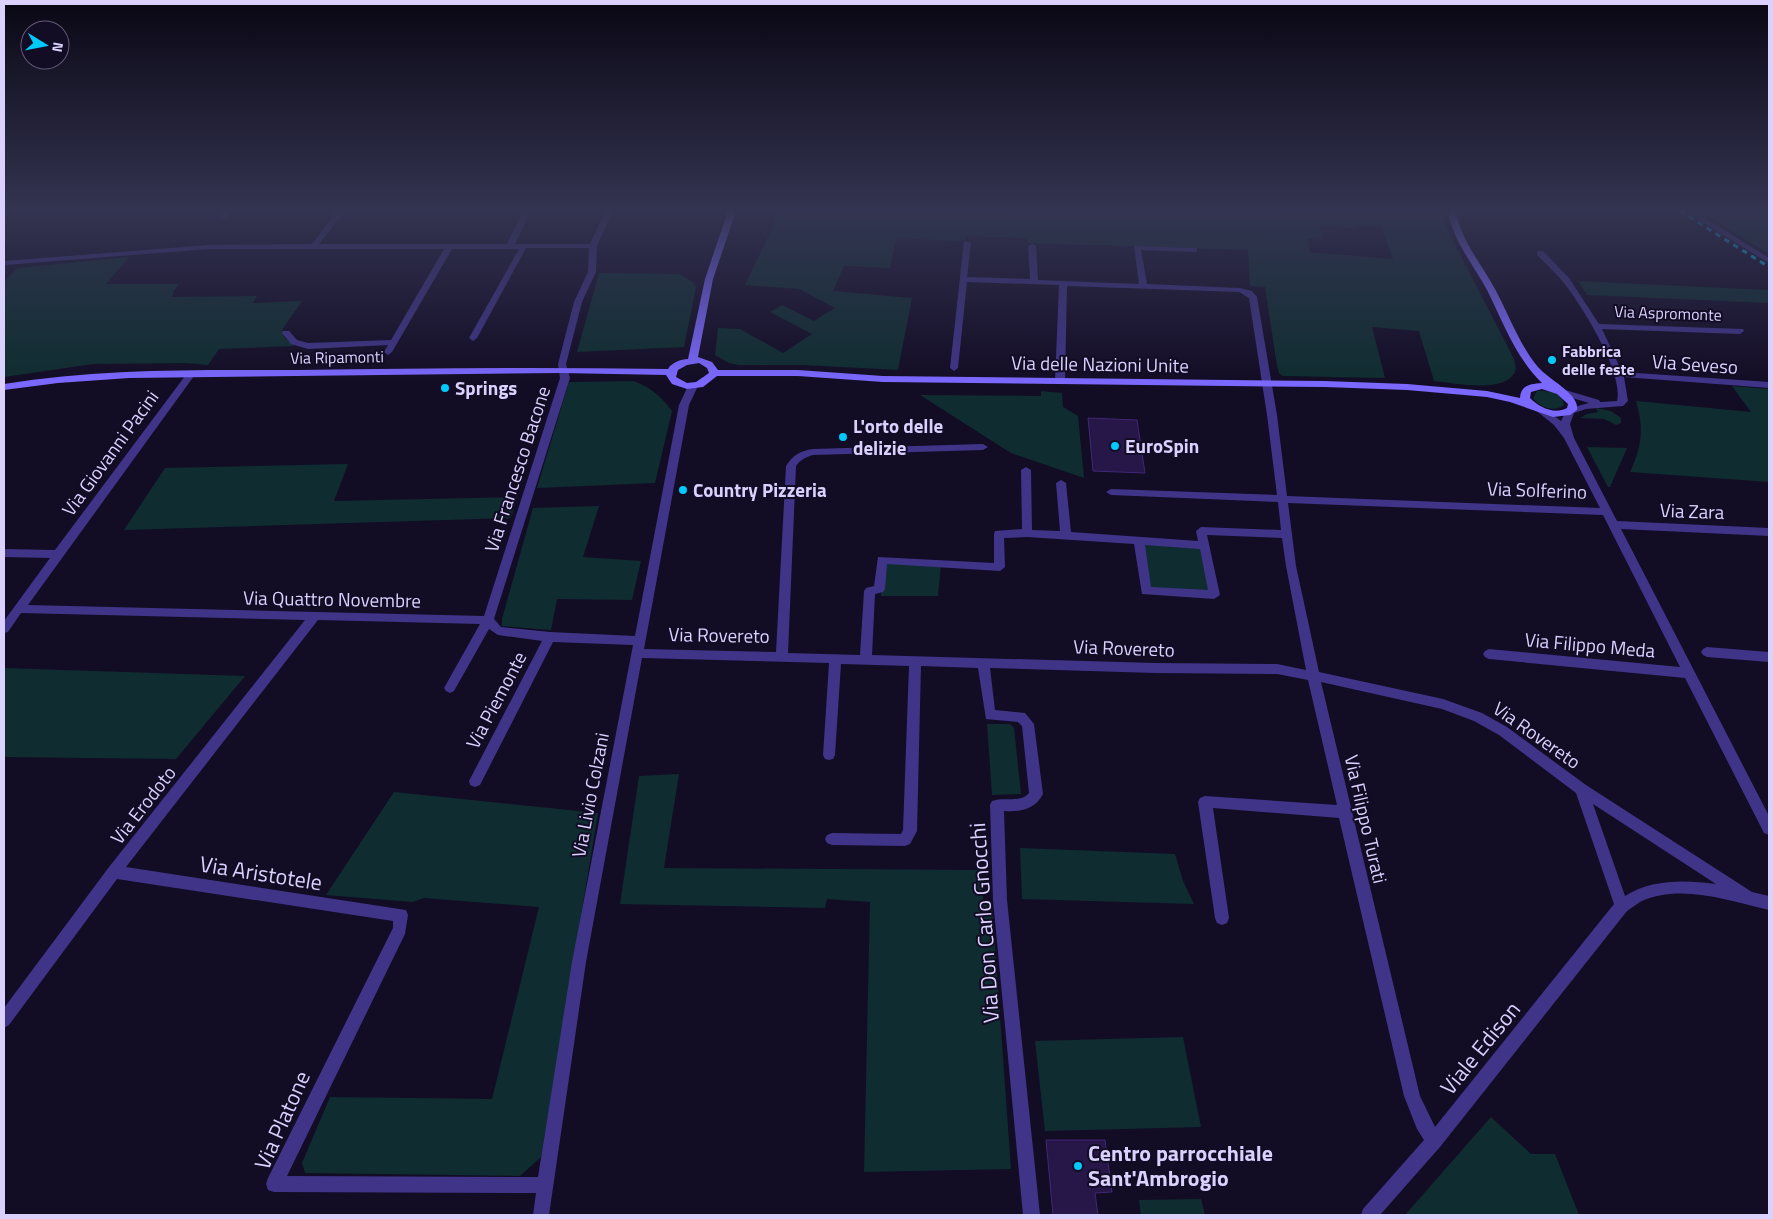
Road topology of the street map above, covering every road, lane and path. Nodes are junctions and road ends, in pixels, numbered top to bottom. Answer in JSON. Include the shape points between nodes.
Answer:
{"nodes":[{"id":1,"x":437,"y":268,"type":"edge"},
{"id":2,"x":512,"y":268,"type":"edge"},
{"id":3,"x":592,"y":268,"type":"edge"},
{"id":4,"x":714,"y":268,"type":"edge"},
{"id":5,"x":964,"y":268,"type":"edge"},
{"id":6,"x":1033,"y":268,"type":"edge"},
{"id":7,"x":1140,"y":268,"type":"edge"},
{"id":8,"x":1479,"y":268,"type":"edge"},
{"id":9,"x":1481,"y":268,"type":"edge"},
{"id":10,"x":1554,"y":268,"type":"edge"},
{"id":11,"x":1485,"y":278,"type":"junction"},
{"id":12,"x":963,"y":279,"type":"junction"},
{"id":13,"x":1034,"y":282,"type":"junction"},
{"id":14,"x":1063,"y":283,"type":"junction"},
{"id":15,"x":1143,"y":285,"type":"junction"},
{"id":16,"x":1596,"y":326,"type":"junction"},
{"id":17,"x":1740,"y":331,"type":"dead end"},
{"id":18,"x":286,"y":333,"type":"dead end"},
{"id":19,"x":473,"y":338,"type":"dead end"},
{"id":20,"x":394,"y":342,"type":"junction"},
{"id":21,"x":388,"y":352,"type":"dead end"},
{"id":22,"x":1527,"y":358,"type":"junction"},
{"id":23,"x":692,"y":360,"type":"junction"},
{"id":24,"x":954,"y":368,"type":"dead end"},
{"id":25,"x":562,"y":370,"type":"junction"},
{"id":26,"x":671,"y":372,"type":"junction"},
{"id":27,"x":714,"y":373,"type":"junction"},
{"id":28,"x":191,"y":374,"type":"junction"},
{"id":29,"x":1618,"y":374,"type":"junction"},
{"id":30,"x":1060,"y":381,"type":"junction"},
{"id":31,"x":1268,"y":384,"type":"junction"},
{"id":32,"x":1769,"y":385,"type":"edge"},
{"id":33,"x":692,"y":386,"type":"junction"},
{"id":34,"x":4,"y":387,"type":"edge"},
{"id":35,"x":1526,"y":390,"type":"junction"},
{"id":36,"x":1561,"y":391,"type":"junction"},
{"id":37,"x":1487,"y":394,"type":"junction"},
{"id":38,"x":1610,"y":405,"type":"junction"},
{"id":39,"x":1537,"y":408,"type":"junction"},
{"id":40,"x":1571,"y":410,"type":"junction"},
{"id":41,"x":1569,"y":438,"type":"junction"},
{"id":42,"x":983,"y":448,"type":"dead end"},
{"id":43,"x":1026,"y":470,"type":"dead end"},
{"id":44,"x":1061,"y":483,"type":"dead end"},
{"id":45,"x":1110,"y":492,"type":"dead end"},
{"id":46,"x":1284,"y":499,"type":"junction"},
{"id":47,"x":1607,"y":512,"type":"junction"},
{"id":48,"x":1613,"y":525,"type":"junction"},
{"id":49,"x":1769,"y":532,"type":"edge"},
{"id":50,"x":1027,"y":533,"type":"junction"},
{"id":51,"x":1288,"y":534,"type":"junction"},
{"id":52,"x":1066,"y":537,"type":"junction"},
{"id":53,"x":1139,"y":541,"type":"junction"},
{"id":54,"x":1204,"y":545,"type":"junction"},
{"id":55,"x":4,"y":553,"type":"edge"},
{"id":56,"x":57,"y":554,"type":"junction"},
{"id":57,"x":18,"y":609,"type":"junction"},
{"id":58,"x":315,"y":616,"type":"junction"},
{"id":59,"x":488,"y":620,"type":"junction"},
{"id":60,"x":4,"y":629,"type":"edge"},
{"id":61,"x":550,"y":637,"type":"junction"},
{"id":62,"x":638,"y":647,"type":"junction"},
{"id":63,"x":1707,"y":652,"type":"dead end"},
{"id":64,"x":1489,"y":654,"type":"dead end"},
{"id":65,"x":782,"y":656,"type":"junction"},
{"id":66,"x":1769,"y":657,"type":"edge"},
{"id":67,"x":835,"y":658,"type":"junction"},
{"id":68,"x":866,"y":659,"type":"junction"},
{"id":69,"x":915,"y":661,"type":"junction"},
{"id":70,"x":983,"y":664,"type":"junction"},
{"id":71,"x":1688,"y":673,"type":"junction"},
{"id":72,"x":1314,"y":677,"type":"junction"},
{"id":73,"x":450,"y":688,"type":"dead end"},
{"id":74,"x":829,"y":755,"type":"dead end"},
{"id":75,"x":475,"y":781,"type":"dead end"},
{"id":76,"x":1581,"y":789,"type":"junction"},
{"id":77,"x":1345,"y":812,"type":"junction"},
{"id":78,"x":1769,"y":829,"type":"edge"},
{"id":79,"x":832,"y":839,"type":"dead end"},
{"id":80,"x":114,"y":872,"type":"junction"},
{"id":81,"x":1749,"y":898,"type":"junction"},
{"id":82,"x":1769,"y":903,"type":"edge"},
{"id":83,"x":1622,"y":906,"type":"junction"},
{"id":84,"x":401,"y":915,"type":"joint"},
{"id":85,"x":1222,"y":918,"type":"dead end"},
{"id":86,"x":4,"y":1020,"type":"edge"},
{"id":87,"x":1434,"y":1142,"type":"junction"},
{"id":88,"x":544,"y":1185,"type":"junction"},
{"id":89,"x":540,"y":1215,"type":"edge"},
{"id":90,"x":1031,"y":1215,"type":"edge"},
{"id":91,"x":1370,"y":1215,"type":"edge"}],
"edges":[{"from":1,"to":20,"type":"street"},
{"from":2,"to":19,"type":"street"},
{"from":3,"to":25,"type":"street","name":"Via Francesco Bacone","via":[[578,302]]},
{"from":4,"to":23,"type":"street"},
{"from":5,"to":12,"type":"street"},
{"from":6,"to":13,"type":"street"},
{"from":7,"to":15,"type":"street"},
{"from":8,"to":11,"type":"street"},
{"from":9,"to":11,"type":"street"},
{"from":10,"to":16,"type":"street","via":[[1569,283]]},
{"from":11,"to":22,"type":"street"},
{"from":12,"to":13,"type":"street"},
{"from":12,"to":24,"type":"street"},
{"from":13,"to":14,"type":"street"},
{"from":14,"to":15,"type":"street"},
{"from":14,"to":30,"type":"street"},
{"from":15,"to":31,"type":"street","name":"Via Filippo Turati","via":[[1249,293],[1253,297]]},
{"from":16,"to":17,"type":"street","name":"Via Aspromonte"},
{"from":16,"to":29,"type":"street"},
{"from":18,"to":20,"type":"street","via":[[294,342],[308,346]]},
{"from":20,"to":21,"type":"street"},
{"from":22,"to":35,"type":"street","via":[[1531,375]]},
{"from":22,"to":36,"type":"street","via":[[1540,376]]},
{"from":23,"to":26,"type":"street","via":[[678,364]]},
{"from":23,"to":27,"type":"street","via":[[705,362]]},
{"from":25,"to":26,"type":"street","name":"Via Ripamonti"},
{"from":25,"to":28,"type":"street","name":"Via Ripamonti"},
{"from":25,"to":59,"type":"street","name":"Via Francesco Bacone","via":[[564,378]]},
{"from":26,"to":33,"type":"street","via":[[671,377],[678,384]]},
{"from":27,"to":30,"type":"street","name":"Via delle Nazioni Unite"},
{"from":27,"to":33,"type":"street","via":[[706,382]]},
{"from":28,"to":34,"type":"street","name":"Via Ripamonti","via":[[94,376]]},
{"from":28,"to":56,"type":"street","name":"Via Giovanni Pacini"},
{"from":29,"to":32,"type":"street","name":"Via Seveso"},
{"from":29,"to":38,"type":"street","via":[[1624,401]]},
{"from":30,"to":31,"type":"street","name":"Via delle Nazioni Unite"},
{"from":31,"to":37,"type":"street","name":"Via delle Nazioni Unite","via":[[1406,387]]},
{"from":31,"to":46,"type":"street","name":"Via Filippo Turati"},
{"from":33,"to":62,"type":"street","name":"Via Livio Colzani","via":[[684,405]]},
{"from":35,"to":36,"type":"street","via":[[1538,386]]},
{"from":35,"to":37,"type":"street"},
{"from":35,"to":39,"type":"street","via":[[1525,398]]},
{"from":36,"to":38,"type":"street"},
{"from":36,"to":40,"type":"street","via":[[1572,402]]},
{"from":37,"to":39,"type":"street"},
{"from":38,"to":40,"type":"street"},
{"from":39,"to":40,"type":"street","via":[[1556,414]]},
{"from":39,"to":41,"type":"street"},
{"from":40,"to":41,"type":"street","via":[[1565,423]]},
{"from":41,"to":47,"type":"street"},
{"from":42,"to":65,"type":"street","via":[[813,452],[795,460],[791,466]]},
{"from":43,"to":50,"type":"street"},
{"from":44,"to":52,"type":"street"},
{"from":45,"to":46,"type":"street","name":"Via Solferino"},
{"from":46,"to":47,"type":"street","name":"Via Solferino"},
{"from":46,"to":51,"type":"street","name":"Via Filippo Turati"},
{"from":47,"to":48,"type":"street","name":"Via Solferino"},
{"from":48,"to":49,"type":"street","name":"Via Zara"},
{"from":48,"to":71,"type":"street","name":"Via Solferino"},
{"from":50,"to":52,"type":"street"},
{"from":50,"to":68,"type":"street","via":[[999,534],[1000,567],[882,560],[879,589],[870,591]]},
{"from":51,"to":54,"type":"street","via":[[1201,531]]},
{"from":51,"to":72,"type":"street","name":"Via Filippo Turati","via":[[1291,566]]},
{"from":52,"to":53,"type":"street"},
{"from":53,"to":54,"type":"street"},
{"from":53,"to":54,"type":"street","via":[[1146,591],[1214,595]]},
{"from":55,"to":56,"type":"street"},
{"from":56,"to":57,"type":"street","name":"Via Giovanni Pacini"},
{"from":57,"to":58,"type":"street","name":"Via Quattro Novembre"},
{"from":57,"to":60,"type":"street","name":"Via Giovanni Pacini"},
{"from":58,"to":59,"type":"street","name":"Via Quattro Novembre"},
{"from":58,"to":80,"type":"street","name":"Via Erodoto"},
{"from":59,"to":61,"type":"street","name":"Via Quattro Novembre","via":[[498,631]]},
{"from":59,"to":73,"type":"street","name":"Via Francesco Bacone"},
{"from":61,"to":62,"type":"street","name":"Via Quattro Novembre"},
{"from":61,"to":75,"type":"street","name":"Via Piemonte"},
{"from":62,"to":65,"type":"street","name":"Via Rovereto"},
{"from":62,"to":88,"type":"street","name":"Via Livio Colzani","via":[[579,962]]},
{"from":63,"to":66,"type":"street"},
{"from":64,"to":71,"type":"street","name":"Via Filippo Meda"},
{"from":65,"to":67,"type":"street","name":"Via Rovereto"},
{"from":67,"to":68,"type":"street","name":"Via Rovereto"},
{"from":67,"to":74,"type":"street"},
{"from":68,"to":69,"type":"street","name":"Via Rovereto"},
{"from":69,"to":70,"type":"street","name":"Via Rovereto"},
{"from":69,"to":79,"type":"street","via":[[910,831],[905,840]]},
{"from":70,"to":72,"type":"street","name":"Via Rovereto","via":[[1277,669]]},
{"from":70,"to":90,"type":"street","name":"Via Don Carlo Gnocchi","via":[[990,715],[1021,717],[1028,724],[1036,794],[1028,805],[997,805],[1000,900]]},
{"from":71,"to":78,"type":"street","name":"Via Solferino"},
{"from":72,"to":76,"type":"street","name":"Via Rovereto","via":[[1443,704],[1478,717],[1503,731]]},
{"from":72,"to":77,"type":"street","name":"Via Filippo Turati"},
{"from":76,"to":81,"type":"street","name":"Via Rovereto"},
{"from":76,"to":83,"type":"street","name":"Via Rovereto"},
{"from":77,"to":85,"type":"street","via":[[1205,802]]},
{"from":77,"to":87,"type":"street","name":"Via Filippo Turati","via":[[1412,1096]]},
{"from":80,"to":84,"type":"street","name":"Via Aristotele"},
{"from":80,"to":86,"type":"street","name":"Via Erodoto"},
{"from":81,"to":82,"type":"street","name":"Via Rovereto"},
{"from":81,"to":83,"type":"street","name":"Via Rovereto","via":[[1700,889],[1663,889],[1639,896]]},
{"from":83,"to":87,"type":"street","name":"Viale Edison"},
{"from":84,"to":88,"type":"street","name":"Via Platone","via":[[400,929],[274,1184]]},
{"from":87,"to":91,"type":"street","name":"Viale Edison"},
{"from":88,"to":89,"type":"street","name":"Via Livio Colzani"}]}
